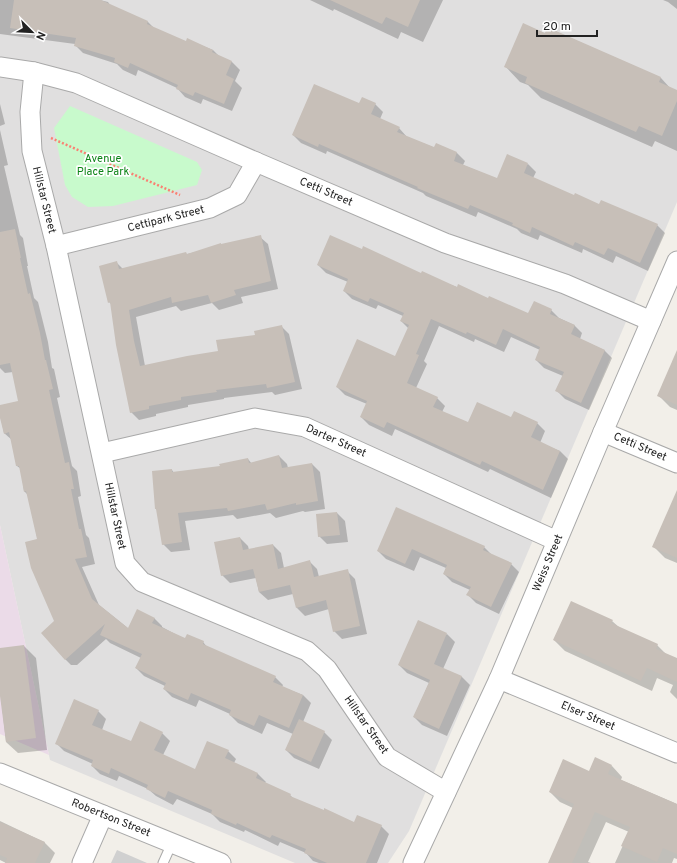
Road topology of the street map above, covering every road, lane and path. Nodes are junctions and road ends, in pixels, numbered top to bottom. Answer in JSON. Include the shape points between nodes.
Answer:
{"nodes":[{"id":1,"x":0,"y":67,"type":"edge"},
{"id":2,"x":34,"y":72,"type":"junction"},
{"id":3,"x":31,"y":130,"type":"junction"},
{"id":4,"x":256,"y":162,"type":"junction"},
{"id":5,"x":182,"y":196,"type":"dead end"},
{"id":6,"x":56,"y":246,"type":"junction"},
{"id":7,"x":677,"y":261,"type":"edge"},
{"id":8,"x":651,"y":321,"type":"junction"},
{"id":9,"x":603,"y":432,"type":"junction"},
{"id":10,"x":102,"y":453,"type":"junction"},
{"id":11,"x":677,"y":463,"type":"edge"},
{"id":12,"x":557,"y":541,"type":"junction"},
{"id":13,"x":499,"y":679,"type":"junction"},
{"id":14,"x":677,"y":754,"type":"edge"},
{"id":15,"x":0,"y":773,"type":"edge"},
{"id":16,"x":446,"y":792,"type":"junction"},
{"id":17,"x":103,"y":815,"type":"junction"},
{"id":18,"x":172,"y":843,"type":"junction"},
{"id":19,"x":82,"y":863,"type":"edge"},
{"id":20,"x":163,"y":863,"type":"edge"},
{"id":21,"x":221,"y":863,"type":"edge"},
{"id":22,"x":413,"y":863,"type":"edge"}],
"edges":[{"from":1,"to":2,"type":"street","name":"Cetti Street"},
{"from":2,"to":3,"type":"street","name":"Hillstar Street"},
{"from":2,"to":4,"type":"street","name":"Cetti Street","via":[[76,83]]},
{"from":3,"to":5,"type":"path"},
{"from":3,"to":6,"type":"street","name":"Hillstar Street","via":[[32,151]]},
{"from":4,"to":6,"type":"street","name":"Cettipark Street","via":[[236,195],[210,208]]},
{"from":4,"to":8,"type":"street","name":"Cetti Street","via":[[445,243],[565,284]]},
{"from":6,"to":10,"type":"street","name":"Hillstar Street"},
{"from":7,"to":8,"type":"street","name":"Weiss Street"},
{"from":8,"to":9,"type":"street","name":"Weiss Street"},
{"from":9,"to":11,"type":"street","name":"Cetti Street"},
{"from":9,"to":12,"type":"street","name":"Weiss Street"},
{"from":10,"to":12,"type":"street","name":"Darter Street","via":[[255,418],[305,427]]},
{"from":10,"to":16,"type":"street","name":"Hillstar Street","via":[[125,563],[142,582],[307,651],[327,669],[387,757]]},
{"from":12,"to":13,"type":"street","name":"Weiss Street"},
{"from":13,"to":14,"type":"street","name":"Elser Street"},
{"from":13,"to":16,"type":"street","name":"Weiss Street"},
{"from":15,"to":17,"type":"street","name":"Robertson Street"},
{"from":16,"to":22,"type":"street","name":"Weiss Street"},
{"from":17,"to":18,"type":"street","name":"Robertson Street"},
{"from":17,"to":19,"type":"street"},
{"from":18,"to":20,"type":"lane"},
{"from":18,"to":21,"type":"street","name":"Robertson Street"}]}
